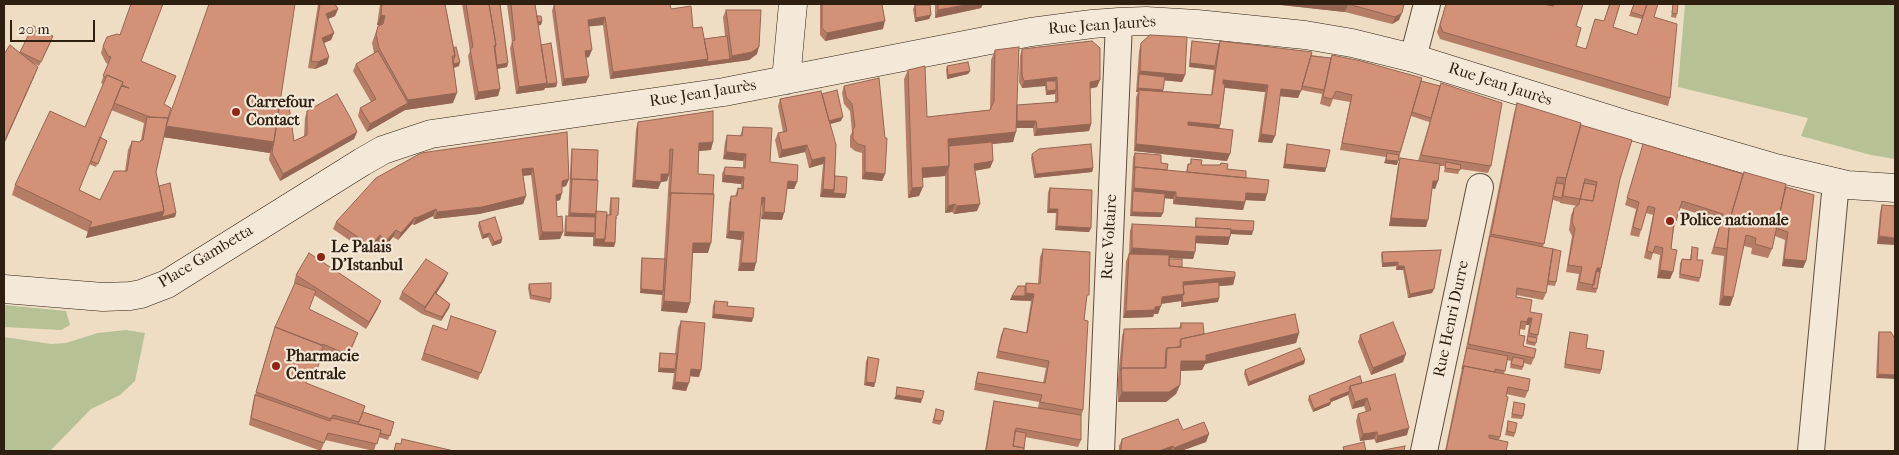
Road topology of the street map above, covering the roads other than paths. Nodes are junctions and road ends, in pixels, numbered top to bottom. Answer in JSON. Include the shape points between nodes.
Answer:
{"nodes":[{"id":1,"x":793,"y":4,"type":"edge"},
{"id":2,"x":1427,"y":4,"type":"edge"},
{"id":3,"x":1119,"y":22,"type":"junction"},
{"id":4,"x":1413,"y":58,"type":"junction"},
{"id":5,"x":786,"y":80,"type":"junction"},
{"id":6,"x":362,"y":162,"type":"joint"},
{"id":7,"x":1836,"y":182,"type":"junction"},
{"id":8,"x":1480,"y":187,"type":"dead end"},
{"id":9,"x":1895,"y":188,"type":"edge"},
{"id":10,"x":4,"y":289,"type":"edge"},
{"id":11,"x":1101,"y":451,"type":"edge"},
{"id":12,"x":1424,"y":451,"type":"edge"},
{"id":13,"x":1811,"y":451,"type":"edge"}],
"edges":[{"from":1,"to":5,"type":"street"},
{"from":2,"to":4,"type":"street"},
{"from":3,"to":4,"type":"street","name":"Rue Jean Jaurès","via":[[1171,22],[1305,36],[1352,43]]},
{"from":3,"to":5,"type":"street","name":"Rue Jean Jaurès","via":[[1031,32]]},
{"from":3,"to":11,"type":"street","name":"Rue Voltaire"},
{"from":4,"to":7,"type":"street","name":"Rue Jean Jaurès","via":[[1665,136]]},
{"from":5,"to":6,"type":"street","name":"Rue Jean Jaurès","via":[[691,97],[431,134],[383,150]]},
{"from":6,"to":10,"type":"street","name":"Place Gambetta","via":[[178,277],[148,291],[130,296],[103,297]]},
{"from":7,"to":9,"type":"street","name":"Rue Jean Jaurès"},
{"from":7,"to":13,"type":"street"},
{"from":8,"to":12,"type":"street","name":"Rue Henri Durre"}]}
